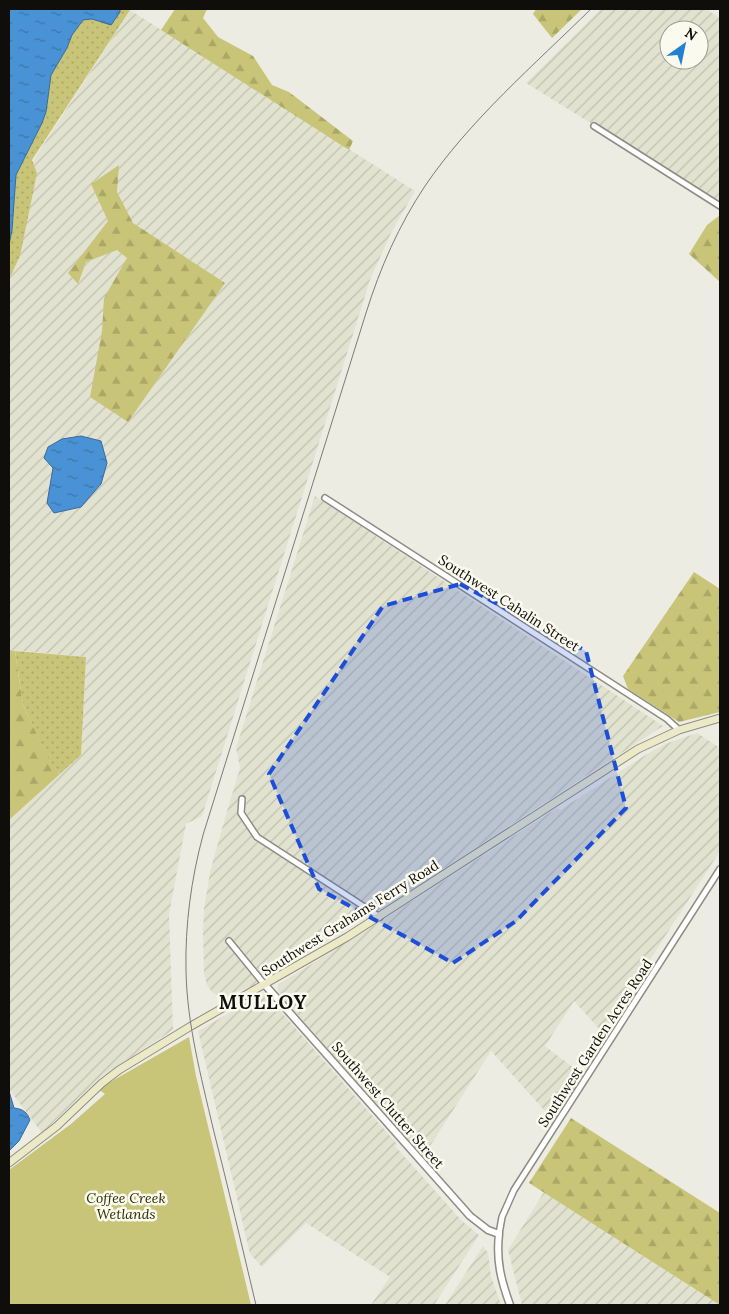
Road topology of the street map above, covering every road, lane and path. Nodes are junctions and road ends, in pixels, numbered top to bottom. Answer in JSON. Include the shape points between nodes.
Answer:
{"nodes":[{"id":1,"x":594,"y":126,"type":"dead end"},
{"id":2,"x":720,"y":206,"type":"edge"},
{"id":3,"x":325,"y":498,"type":"dead end"},
{"id":4,"x":720,"y":718,"type":"edge"},
{"id":5,"x":679,"y":730,"type":"junction"},
{"id":6,"x":242,"y":799,"type":"dead end"},
{"id":7,"x":720,"y":869,"type":"edge"},
{"id":8,"x":380,"y":917,"type":"junction"},
{"id":9,"x":229,"y":941,"type":"dead end"},
{"id":10,"x":265,"y":985,"type":"junction"},
{"id":11,"x":9,"y":1163,"type":"edge"},
{"id":12,"x":498,"y":1234,"type":"junction"},
{"id":13,"x":510,"y":1305,"type":"edge"}],
"edges":[{"from":1,"to":2,"type":"street"},
{"from":3,"to":5,"type":"street","name":"Southwest Cahalin Street","via":[[667,719]]},
{"from":4,"to":5,"type":"main road","name":"Southwest Grahams Ferry Road"},
{"from":5,"to":8,"type":"main road","name":"Southwest Grahams Ferry Road","via":[[614,764]]},
{"from":6,"to":8,"type":"street","via":[[240,813],[257,837]]},
{"from":7,"to":12,"type":"street","name":"Southwest Garden Acres Road","via":[[514,1190]]},
{"from":8,"to":10,"type":"main road","name":"Southwest Grahams Ferry Road"},
{"from":9,"to":10,"type":"street"},
{"from":10,"to":11,"type":"main road","name":"Southwest Grahams Ferry Road","via":[[111,1076],[57,1126]]},
{"from":10,"to":12,"type":"street","name":"Southwest Clutter Street","via":[[470,1216]]},
{"from":12,"to":13,"type":"street","via":[[499,1270]]}]}
